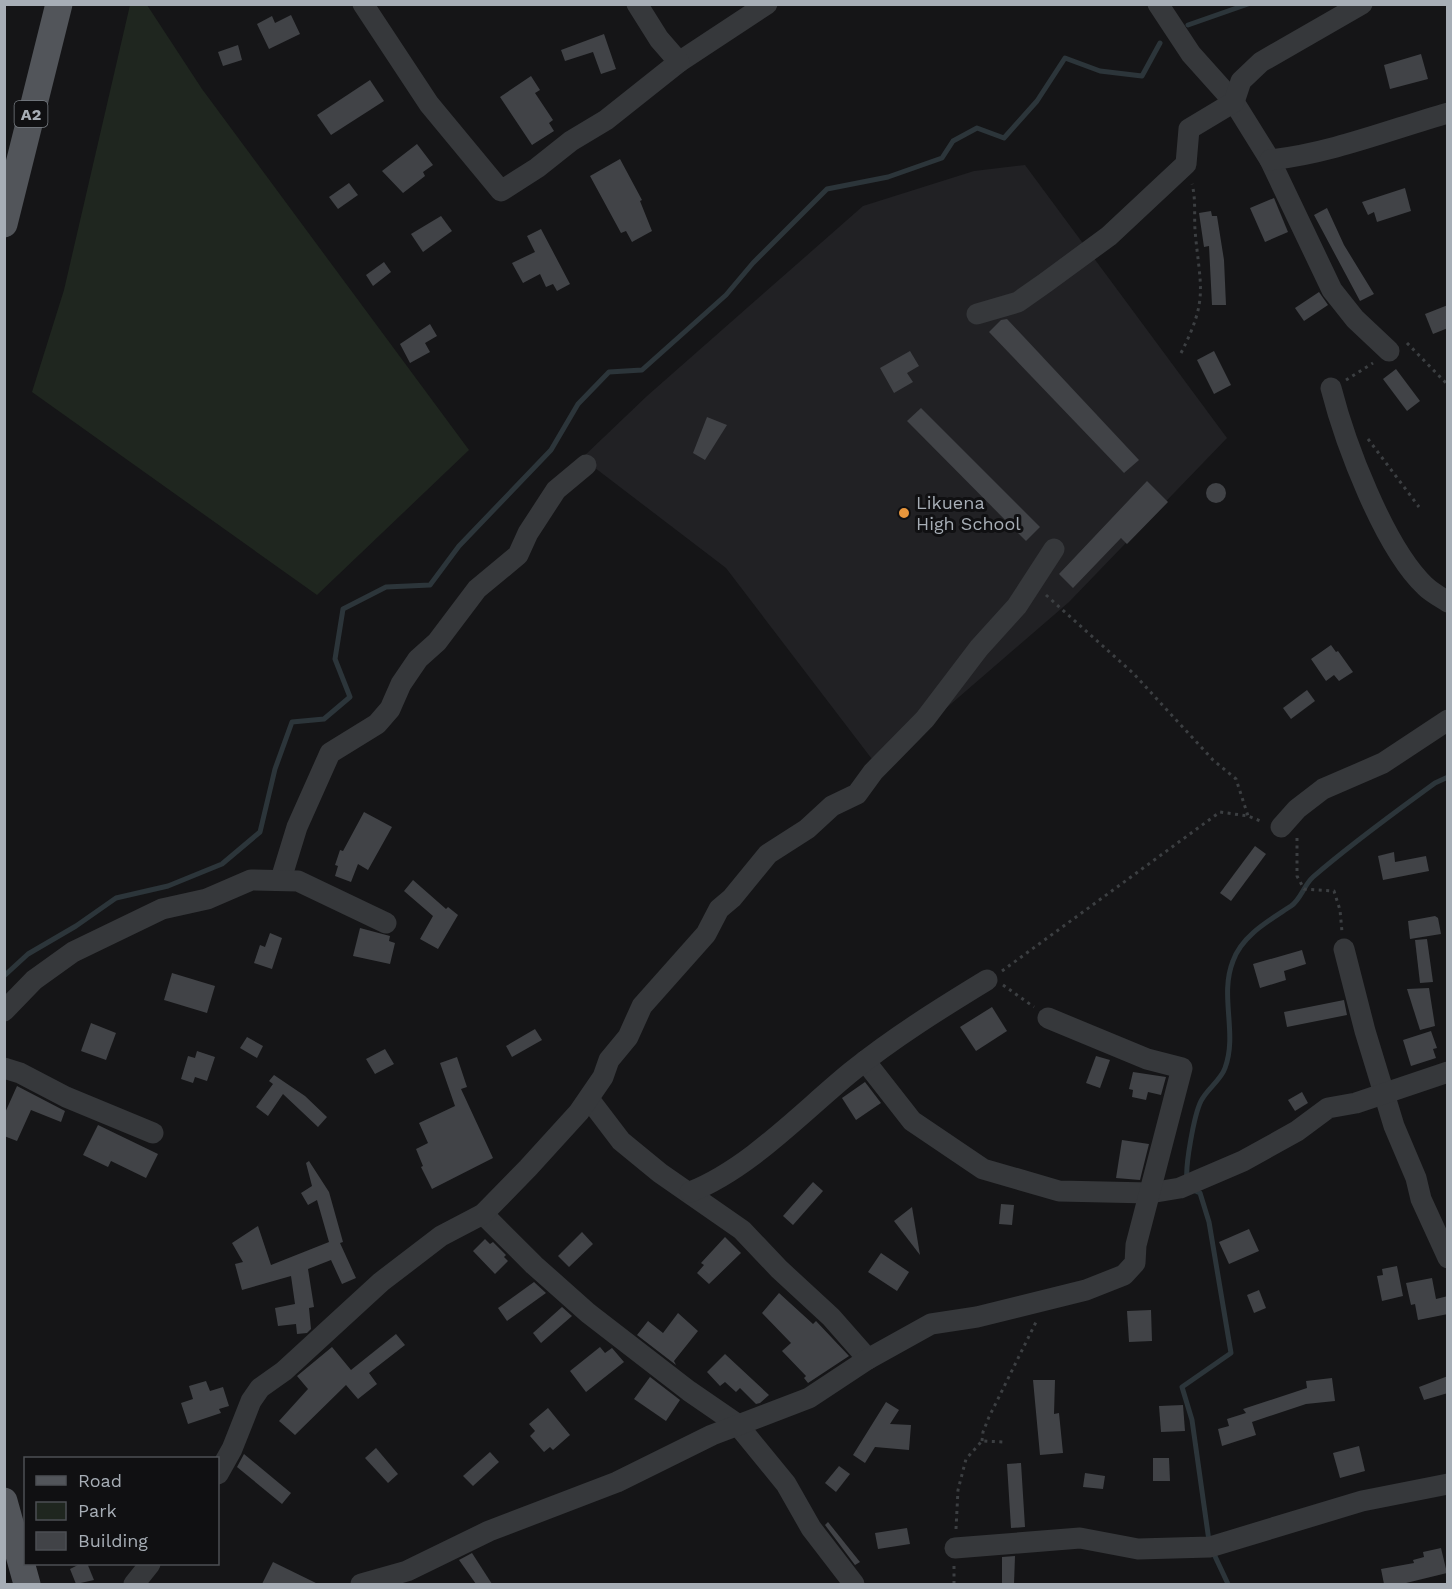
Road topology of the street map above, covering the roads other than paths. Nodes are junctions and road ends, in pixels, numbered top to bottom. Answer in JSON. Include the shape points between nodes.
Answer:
{"nodes":[{"id":1,"x":59,"y":4,"type":"edge"},
{"id":2,"x":363,"y":4,"type":"edge"},
{"id":3,"x":637,"y":4,"type":"edge"},
{"id":4,"x":767,"y":4,"type":"edge"},
{"id":5,"x":1158,"y":4,"type":"edge"},
{"id":6,"x":1362,"y":4,"type":"edge"},
{"id":7,"x":679,"y":62,"type":"junction"},
{"id":8,"x":1234,"y":102,"type":"junction"},
{"id":9,"x":1448,"y":113,"type":"edge"},
{"id":10,"x":1270,"y":160,"type":"junction"},
{"id":11,"x":10,"y":180,"type":"edge"},
{"id":12,"x":4,"y":224,"type":"edge"},
{"id":13,"x":978,"y":314,"type":"dead end"},
{"id":14,"x":1389,"y":351,"type":"road end"},
{"id":15,"x":1331,"y":388,"type":"road end"},
{"id":16,"x":586,"y":465,"type":"dead end"},
{"id":17,"x":1054,"y":549,"type":"dead end"},
{"id":18,"x":1448,"y":602,"type":"edge"},
{"id":19,"x":1448,"y":720,"type":"edge"},
{"id":20,"x":1281,"y":827,"type":"road end"},
{"id":21,"x":281,"y":879,"type":"junction"},
{"id":22,"x":386,"y":923,"type":"dead end"},
{"id":23,"x":1344,"y":949,"type":"road end"},
{"id":24,"x":987,"y":980,"type":"road end"},
{"id":25,"x":4,"y":1011,"type":"edge"},
{"id":26,"x":1047,"y":1018,"type":"road end"},
{"id":27,"x":865,"y":1061,"type":"junction"},
{"id":28,"x":4,"y":1068,"type":"edge"},
{"id":29,"x":1448,"y":1072,"type":"edge"},
{"id":30,"x":1385,"y":1092,"type":"junction"},
{"id":31,"x":589,"y":1099,"type":"junction"},
{"id":32,"x":153,"y":1132,"type":"dead end"},
{"id":33,"x":690,"y":1192,"type":"junction"},
{"id":34,"x":1150,"y":1193,"type":"junction"},
{"id":35,"x":483,"y":1214,"type":"junction"},
{"id":36,"x":1448,"y":1258,"type":"edge"},
{"id":37,"x":868,"y":1359,"type":"junction"},
{"id":38,"x":737,"y":1424,"type":"junction"},
{"id":39,"x":219,"y":1472,"type":"edge"},
{"id":40,"x":1448,"y":1484,"type":"edge"},
{"id":41,"x":4,"y":1501,"type":"edge"},
{"id":42,"x":955,"y":1548,"type":"road end"},
{"id":43,"x":148,"y":1565,"type":"edge"},
{"id":44,"x":27,"y":1584,"type":"edge"},
{"id":45,"x":134,"y":1584,"type":"edge"},
{"id":46,"x":361,"y":1584,"type":"edge"},
{"id":47,"x":854,"y":1584,"type":"edge"}],
"edges":[{"from":1,"to":11,"type":"main road","number":"A2"},
{"from":2,"to":7,"type":"street","via":[[429,104],[501,191],[606,120]]},
{"from":3,"to":7,"type":"street"},
{"from":4,"to":7,"type":"street"},
{"from":5,"to":8,"type":"street","via":[[1191,54]]},
{"from":6,"to":8,"type":"street","via":[[1261,62],[1241,81]]},
{"from":8,"to":10,"type":"street"},
{"from":8,"to":13,"type":"street","via":[[1189,129],[1186,164],[1109,236],[1018,302]]},
{"from":9,"to":10,"type":"street","via":[[1302,156]]},
{"from":10,"to":14,"type":"street","via":[[1332,290]]},
{"from":11,"to":12,"type":"main road","number":"A2"},
{"from":15,"to":18,"type":"street","via":[[1338,417],[1375,509],[1395,547],[1425,587]]},
{"from":16,"to":21,"type":"street","via":[[556,490],[518,555],[477,589],[418,659],[390,710],[377,724],[330,753],[297,827]]},
{"from":17,"to":31,"type":"street","via":[[1017,606],[925,719],[857,794],[832,806],[807,829],[768,854],[719,909],[706,934],[642,1006],[628,1037],[609,1060]]},
{"from":19,"to":20,"type":"street","via":[[1383,763],[1323,789]]},
{"from":21,"to":22,"type":"street","via":[[298,881]]},
{"from":21,"to":25,"type":"street","via":[[251,880],[207,899],[162,909],[105,936],[51,967]]},
{"from":23,"to":30,"type":"street"},
{"from":24,"to":27,"type":"street"},
{"from":26,"to":34,"type":"street","via":[[1147,1059],[1182,1068]]},
{"from":27,"to":33,"type":"street","via":[[747,1158],[709,1185]]},
{"from":27,"to":34,"type":"street","via":[[912,1120],[983,1168],[1059,1191]]},
{"from":28,"to":32,"type":"street"},
{"from":29,"to":30,"type":"street"},
{"from":30,"to":34,"type":"street","via":[[1328,1108],[1243,1161],[1180,1188]]},
{"from":30,"to":36,"type":"street","via":[[1421,1199]]},
{"from":31,"to":33,"type":"street","via":[[621,1141]]},
{"from":31,"to":35,"type":"street"},
{"from":33,"to":37,"type":"street","via":[[742,1230]]},
{"from":34,"to":37,"type":"street","via":[[1135,1263],[1124,1275],[1086,1290],[931,1324]]},
{"from":35,"to":38,"type":"street","via":[[588,1313]]},
{"from":35,"to":39,"type":"street","via":[[441,1236],[381,1282],[284,1371],[260,1388]]},
{"from":37,"to":38,"type":"street","via":[[809,1398]]},
{"from":38,"to":46,"type":"street","via":[[617,1482],[489,1530],[407,1571]]},
{"from":38,"to":47,"type":"street","via":[[786,1484],[811,1528]]},
{"from":40,"to":42,"type":"street","via":[[1362,1501],[1210,1547],[1138,1549],[1080,1538]]},
{"from":41,"to":44,"type":"main road"},
{"from":43,"to":45,"type":"street"}]}
